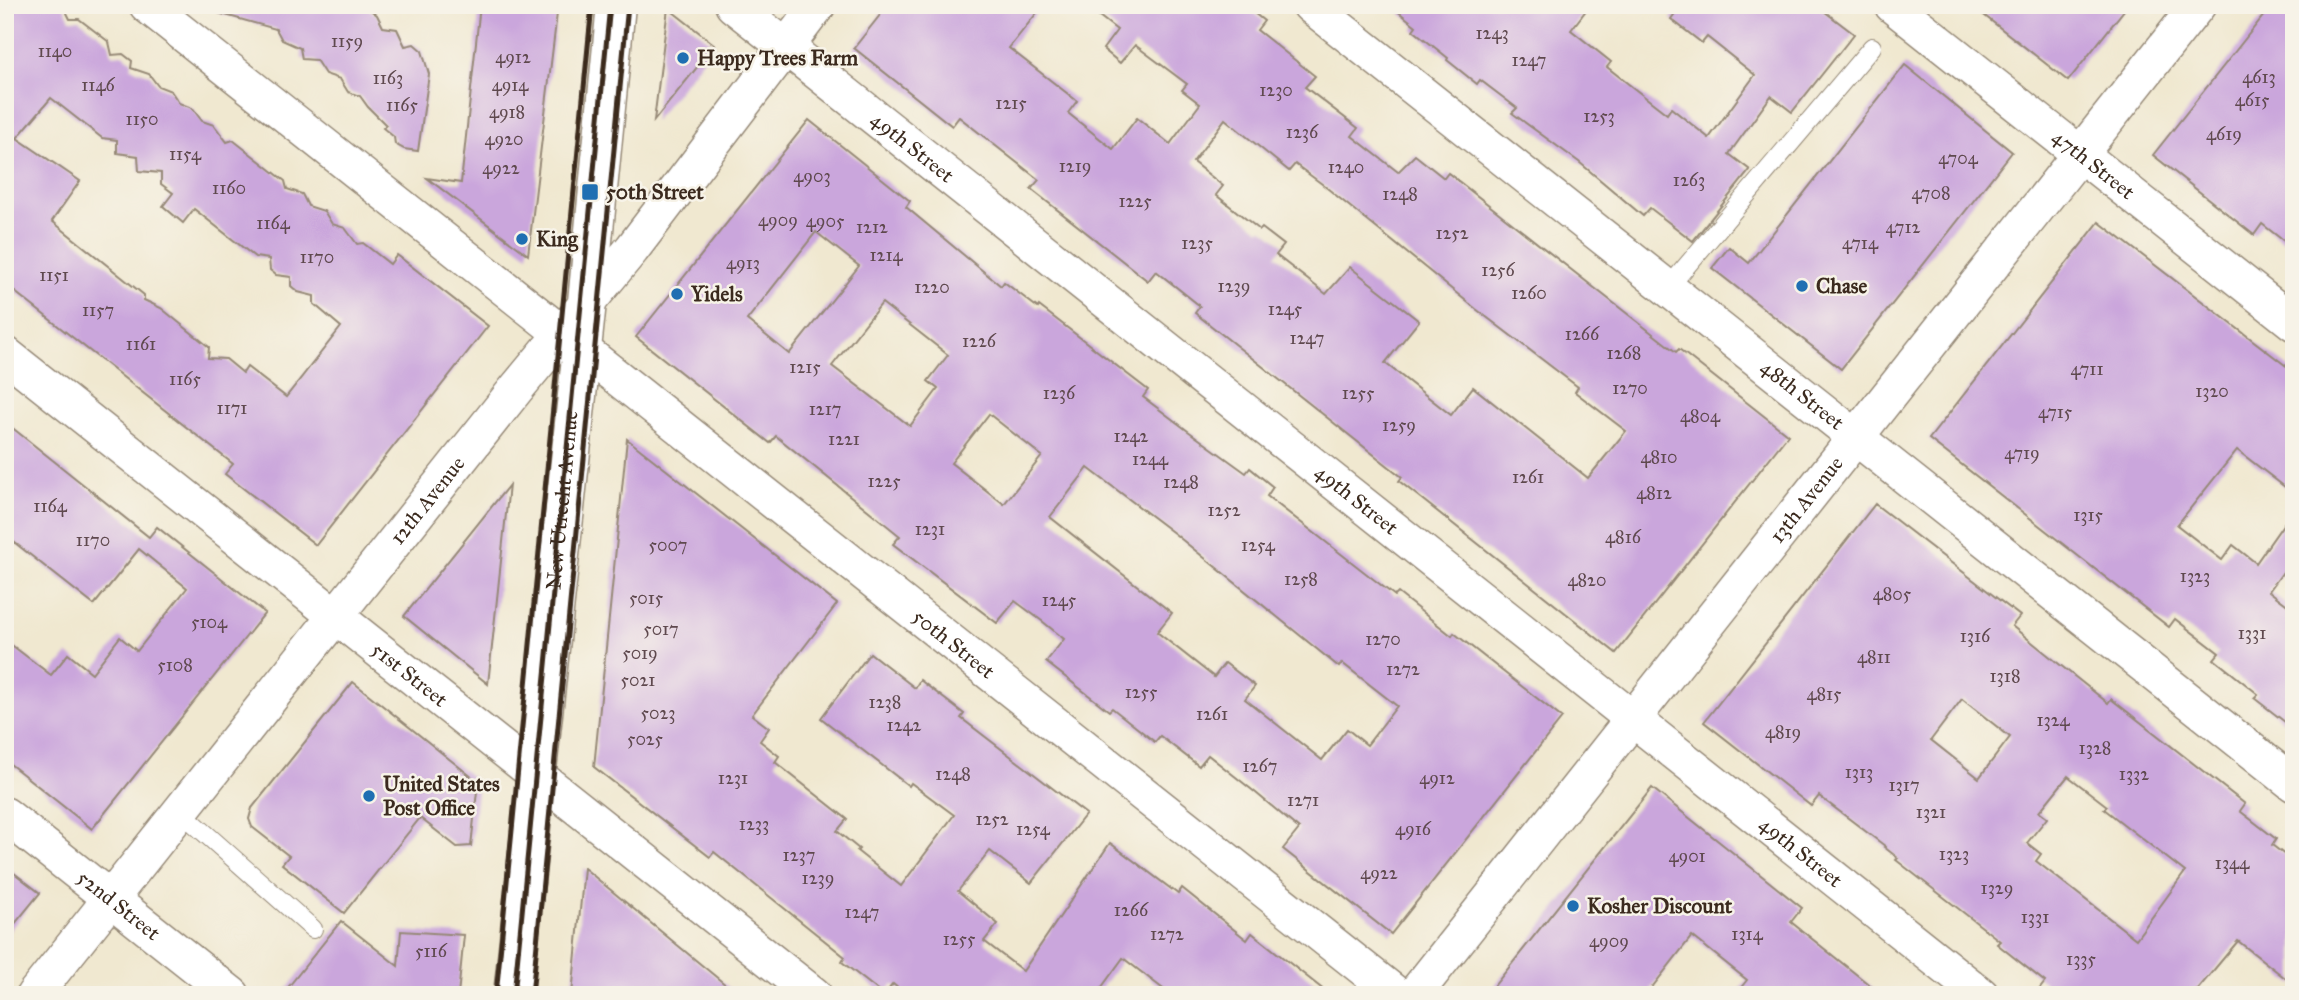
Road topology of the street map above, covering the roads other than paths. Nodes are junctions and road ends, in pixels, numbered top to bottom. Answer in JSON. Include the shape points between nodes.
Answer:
{"nodes":[{"id":1,"x":147,"y":5,"type":"edge"},
{"id":2,"x":616,"y":5,"type":"edge"},
{"id":3,"x":733,"y":5,"type":"edge"},
{"id":4,"x":818,"y":5,"type":"edge"},
{"id":5,"x":1310,"y":5,"type":"edge"},
{"id":6,"x":1892,"y":5,"type":"edge"},
{"id":7,"x":2198,"y":5,"type":"edge"},
{"id":8,"x":785,"y":47,"type":"junction"},
{"id":9,"x":1872,"y":47,"type":"dead end"},
{"id":10,"x":2080,"y":154,"type":"junction"},
{"id":11,"x":1667,"y":289,"type":"junction"},
{"id":12,"x":587,"y":302,"type":"junction"},
{"id":13,"x":2294,"y":323,"type":"edge"},
{"id":14,"x":572,"y":341,"type":"junction"},
{"id":15,"x":5,"y":354,"type":"edge"},
{"id":16,"x":1855,"y":439,"type":"junction"},
{"id":17,"x":334,"y":616,"type":"junction"},
{"id":18,"x":1633,"y":718,"type":"junction"},
{"id":19,"x":536,"y":776,"type":"junction"},
{"id":20,"x":2294,"y":784,"type":"edge"},
{"id":21,"x":180,"y":811,"type":"junction"},
{"id":22,"x":5,"y":815,"type":"edge"},
{"id":23,"x":110,"y":899,"type":"junction"},
{"id":24,"x":313,"y":929,"type":"dead end"},
{"id":25,"x":33,"y":995,"type":"edge"},
{"id":26,"x":232,"y":995,"type":"edge"},
{"id":27,"x":513,"y":995,"type":"edge"},
{"id":28,"x":814,"y":995,"type":"edge"},
{"id":29,"x":1397,"y":995,"type":"edge"},
{"id":30,"x":1414,"y":995,"type":"edge"},
{"id":31,"x":1981,"y":995,"type":"edge"}],
"edges":[{"from":1,"to":14,"type":"street","name":"50th Street"},
{"from":2,"to":12,"type":"street","name":"New Utrecht Avenue"},
{"from":3,"to":8,"type":"street","name":"49th Street"},
{"from":4,"to":8,"type":"street"},
{"from":5,"to":11,"type":"street","name":"48th Street"},
{"from":6,"to":10,"type":"street","name":"47th Street"},
{"from":7,"to":10,"type":"street","name":"13th Avenue"},
{"from":8,"to":12,"type":"street"},
{"from":8,"to":18,"type":"street","name":"49th Street"},
{"from":9,"to":11,"type":"lane"},
{"from":10,"to":13,"type":"street","name":"47th Street"},
{"from":10,"to":16,"type":"street","name":"13th Avenue"},
{"from":11,"to":16,"type":"street","name":"48th Street"},
{"from":12,"to":14,"type":"street","name":"New Utrecht Avenue"},
{"from":14,"to":17,"type":"street","name":"12th Avenue"},
{"from":14,"to":19,"type":"street","name":"New Utrecht Avenue"},
{"from":14,"to":29,"type":"street","name":"50th Street"},
{"from":15,"to":17,"type":"street","name":"51st Street"},
{"from":16,"to":18,"type":"street","name":"13th Avenue"},
{"from":16,"to":20,"type":"street","name":"48th Street"},
{"from":17,"to":19,"type":"street","name":"51st Street"},
{"from":17,"to":21,"type":"street","name":"12th Avenue"},
{"from":18,"to":30,"type":"street","name":"13th Avenue"},
{"from":18,"to":31,"type":"street","name":"49th Street"},
{"from":19,"to":27,"type":"street","name":"New Utrecht Avenue"},
{"from":19,"to":28,"type":"street","name":"51st Street"},
{"from":21,"to":23,"type":"street","name":"12th Avenue"},
{"from":21,"to":24,"type":"lane"},
{"from":22,"to":23,"type":"street","name":"52nd Street"},
{"from":23,"to":25,"type":"street","name":"12th Avenue"},
{"from":23,"to":26,"type":"street","name":"52nd Street"}]}
